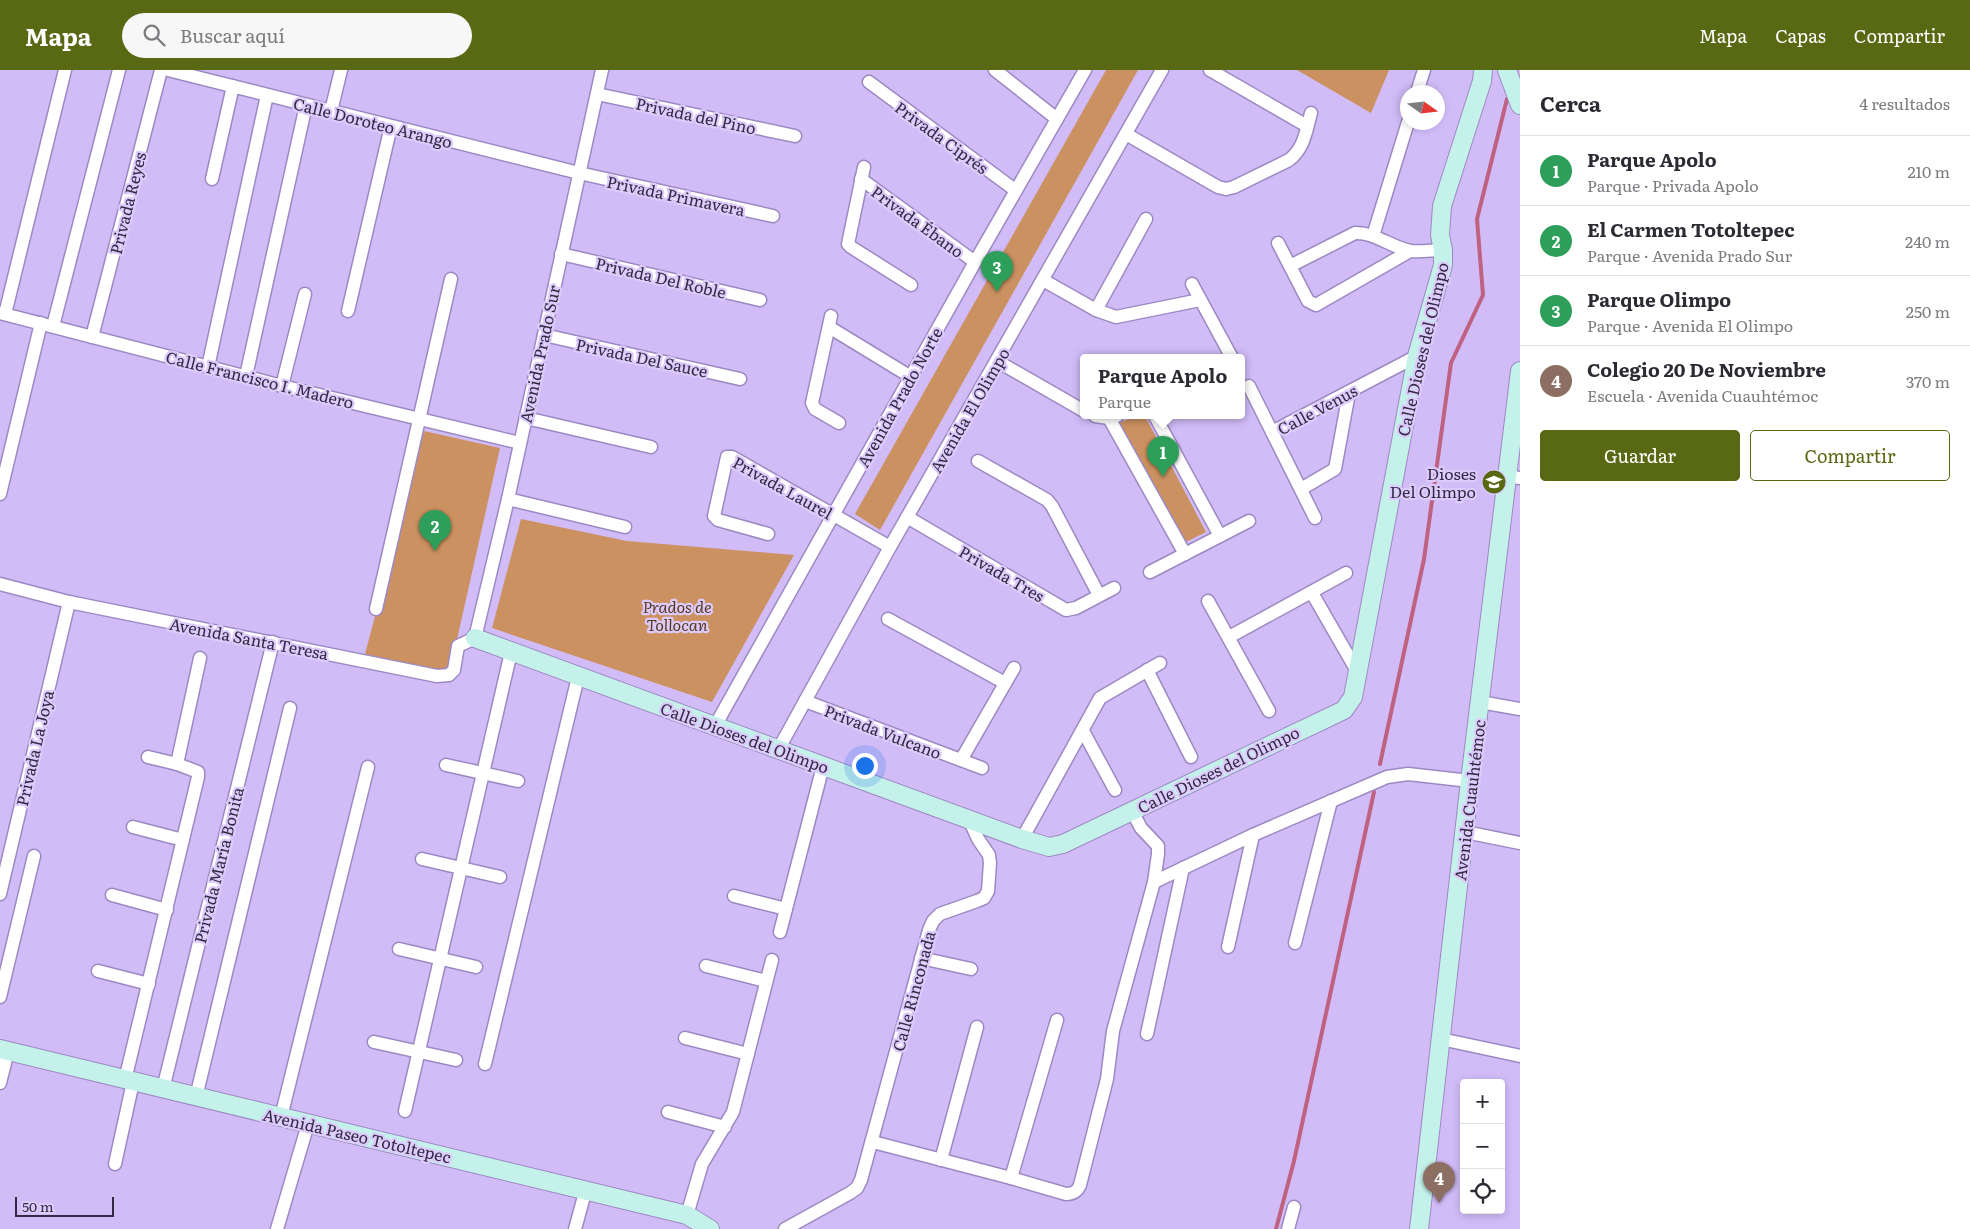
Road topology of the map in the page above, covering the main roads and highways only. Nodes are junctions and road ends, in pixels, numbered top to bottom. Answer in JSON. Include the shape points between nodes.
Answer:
{"nodes":[{"id":1,"x":1483,"y":70,"type":"edge"},
{"id":2,"x":1507,"y":70,"type":"edge"},
{"id":3,"x":1520,"y":105,"type":"edge"},
{"id":4,"x":1520,"y":371,"type":"edge"},
{"id":5,"x":1514,"y":477,"type":"edge"},
{"id":6,"x":475,"y":638,"type":"road end"},
{"id":7,"x":4,"y":1050,"type":"edge"},
{"id":8,"x":1423,"y":1228,"type":"edge"},
{"id":9,"x":710,"y":1229,"type":"edge"}],
"edges":[{"from":1,"to":6,"type":"main road","name":"Calle Dioses del Olimpo","via":[[1442,206],[1440,279],[1417,356],[1353,696],[1344,710],[1056,846],[1041,846]]},
{"from":2,"to":3,"type":"main road"},
{"from":4,"to":5,"type":"main road","name":"Avenida Cuauhtémoc"},
{"from":5,"to":8,"type":"main road","name":"Avenida Cuauhtémoc","via":[[1470,781]]},
{"from":7,"to":9,"type":"main road","name":"Avenida Paseo Totoltepec","via":[[586,1189],[687,1215]]}]}
